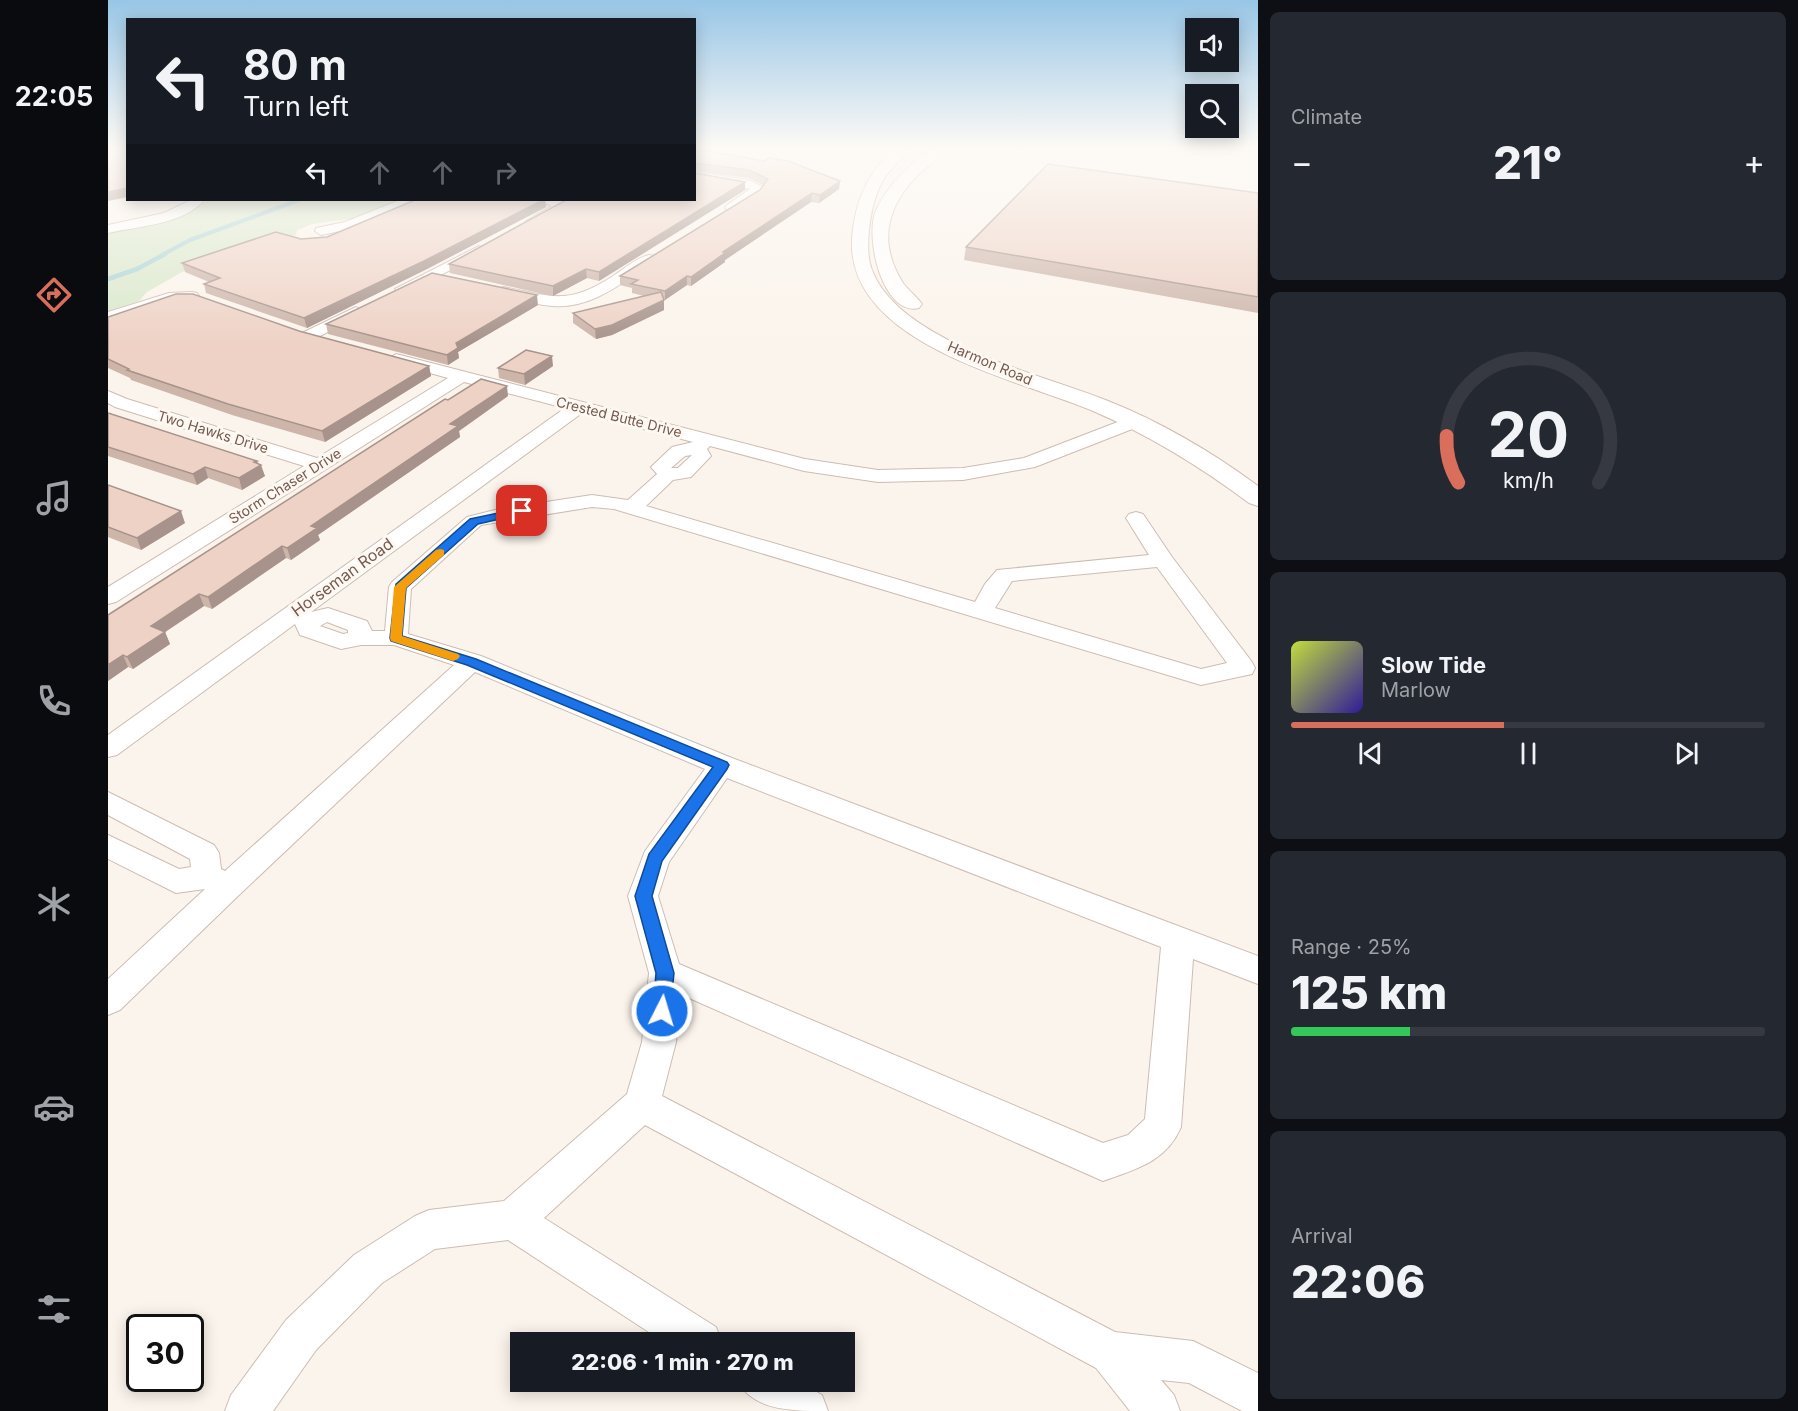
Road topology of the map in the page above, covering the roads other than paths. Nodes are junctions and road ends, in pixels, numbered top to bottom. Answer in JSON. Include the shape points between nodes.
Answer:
{"nodes":[{"id":1,"x":176,"y":213,"type":"edge"},
{"id":2,"x":378,"y":213,"type":"edge"},
{"id":3,"x":548,"y":213,"type":"edge"},
{"id":4,"x":724,"y":213,"type":"edge"},
{"id":5,"x":862,"y":213,"type":"edge"},
{"id":6,"x":884,"y":213,"type":"edge"},
{"id":7,"x":716,"y":218,"type":"edge"},
{"id":8,"x":108,"y":229,"type":"edge"},
{"id":9,"x":321,"y":231,"type":"dead end"},
{"id":10,"x":514,"y":232,"type":"edge"},
{"id":11,"x":493,"y":243,"type":"edge"},
{"id":12,"x":657,"y":254,"type":"edge"},
{"id":13,"x":431,"y":275,"type":"junction"},
{"id":14,"x":453,"y":280,"type":"edge"},
{"id":15,"x":487,"y":287,"type":"edge"},
{"id":16,"x":390,"y":295,"type":"edge"},
{"id":17,"x":209,"y":301,"type":"edge"},
{"id":18,"x":370,"y":305,"type":"edge"},
{"id":19,"x":108,"y":317,"type":"edge"},
{"id":20,"x":330,"y":341,"type":"edge"},
{"id":21,"x":385,"y":356,"type":"edge"},
{"id":22,"x":462,"y":376,"type":"junction"},
{"id":23,"x":108,"y":396,"type":"edge"},
{"id":24,"x":578,"y":407,"type":"junction"},
{"id":25,"x":1134,"y":422,"type":"junction"},
{"id":26,"x":1195,"y":433,"type":"dead end"},
{"id":27,"x":701,"y":444,"type":"junction"},
{"id":28,"x":320,"y":465,"type":"junction"},
{"id":29,"x":1258,"y":498,"type":"edge"},
{"id":30,"x":632,"y":508,"type":"junction"},
{"id":31,"x":1136,"y":519,"type":"dead end"},
{"id":32,"x":1163,"y":560,"type":"junction"},
{"id":33,"x":114,"y":587,"type":"edge"},
{"id":34,"x":981,"y":612,"type":"junction"},
{"id":35,"x":299,"y":617,"type":"junction"},
{"id":36,"x":396,"y":638,"type":"junction"},
{"id":37,"x":472,"y":662,"type":"junction"},
{"id":38,"x":108,"y":748,"type":"edge"},
{"id":39,"x":722,"y":765,"type":"junction"},
{"id":40,"x":108,"y":802,"type":"edge"},
{"id":41,"x":108,"y":846,"type":"edge"},
{"id":42,"x":217,"y":881,"type":"junction"},
{"id":43,"x":1178,"y":939,"type":"junction"},
{"id":44,"x":1258,"y":970,"type":"edge"},
{"id":45,"x":665,"y":973,"type":"junction"},
{"id":46,"x":108,"y":1000,"type":"edge"},
{"id":47,"x":642,"y":1104,"type":"junction"},
{"id":48,"x":512,"y":1220,"type":"junction"},
{"id":49,"x":685,"y":1332,"type":"edge"},
{"id":50,"x":1111,"y":1353,"type":"junction"},
{"id":51,"x":776,"y":1392,"type":"edge"},
{"id":52,"x":1258,"y":1396,"type":"edge"},
{"id":53,"x":247,"y":1411,"type":"edge"},
{"id":54,"x":806,"y":1411,"type":"edge"},
{"id":55,"x":1158,"y":1411,"type":"edge"}],
"edges":[{"from":1,"to":8,"type":"street"},
{"from":2,"to":9,"type":"street"},
{"from":3,"to":10,"type":"street"},
{"from":4,"to":7,"type":"street"},
{"from":5,"to":25,"type":"street","name":"Harmon Road","via":[[859,244],[862,270],[873,291],[892,311],[921,332],[972,358]]},
{"from":6,"to":26,"type":"street","name":"Harmon Road","via":[[880,232],[891,280],[906,300],[941,327],[997,354],[1158,415]]},
{"from":11,"to":13,"type":"street"},
{"from":12,"to":15,"type":"street","via":[[577,300],[554,302]]},
{"from":13,"to":14,"type":"street"},
{"from":13,"to":16,"type":"street"},
{"from":17,"to":19,"type":"street","via":[[170,297]]},
{"from":18,"to":20,"type":"street","via":[[302,334]]},
{"from":21,"to":22,"type":"street","name":"Crested Butte Drive"},
{"from":22,"to":24,"type":"street","name":"Crested Butte Drive"},
{"from":22,"to":28,"type":"street","name":"Storm Chaser Drive"},
{"from":23,"to":28,"type":"street","name":"Two Hawks Drive"},
{"from":24,"to":27,"type":"street","name":"Crested Butte Drive"},
{"from":24,"to":35,"type":"street","name":"Horseman Road"},
{"from":25,"to":27,"type":"street","name":"Crested Butte Drive","via":[[1028,463],[963,474],[878,476]]},
{"from":25,"to":29,"type":"street","name":"Harmon Road","via":[[1170,438],[1221,469]]},
{"from":27,"to":30,"type":"street","via":[[702,456],[684,473],[667,475]]},
{"from":28,"to":33,"type":"street","name":"Storm Chaser Drive"},
{"from":30,"to":34,"type":"street"},
{"from":30,"to":36,"type":"street","via":[[616,502],[592,501],[474,521],[400,587]]},
{"from":31,"to":32,"type":"street"},
{"from":32,"to":34,"type":"street","via":[[1005,575]]},
{"from":32,"to":34,"type":"street","via":[[1243,668],[1201,677]]},
{"from":35,"to":36,"type":"street","via":[[308,630],[340,642]]},
{"from":35,"to":38,"type":"street","name":"Horseman Road"},
{"from":36,"to":37,"type":"street"},
{"from":37,"to":39,"type":"street"},
{"from":37,"to":42,"type":"street"},
{"from":39,"to":43,"type":"street"},
{"from":39,"to":45,"type":"street","via":[[655,859],[643,896]]},
{"from":40,"to":42,"type":"street","via":[[204,853]]},
{"from":41,"to":42,"type":"street","via":[[176,881]]},
{"from":42,"to":46,"type":"street"},
{"from":43,"to":44,"type":"street"},
{"from":43,"to":45,"type":"street","via":[[1162,1127],[1138,1150],[1103,1162]]},
{"from":45,"to":47,"type":"street","via":[[659,1042]]},
{"from":47,"to":48,"type":"street"},
{"from":47,"to":50,"type":"street"},
{"from":48,"to":49,"type":"street"},
{"from":48,"to":53,"type":"street","via":[[429,1230],[368,1269],[301,1335]]},
{"from":50,"to":52,"type":"street","via":[[1193,1362]]},
{"from":50,"to":55,"type":"street"},
{"from":51,"to":54,"type":"street"}]}
